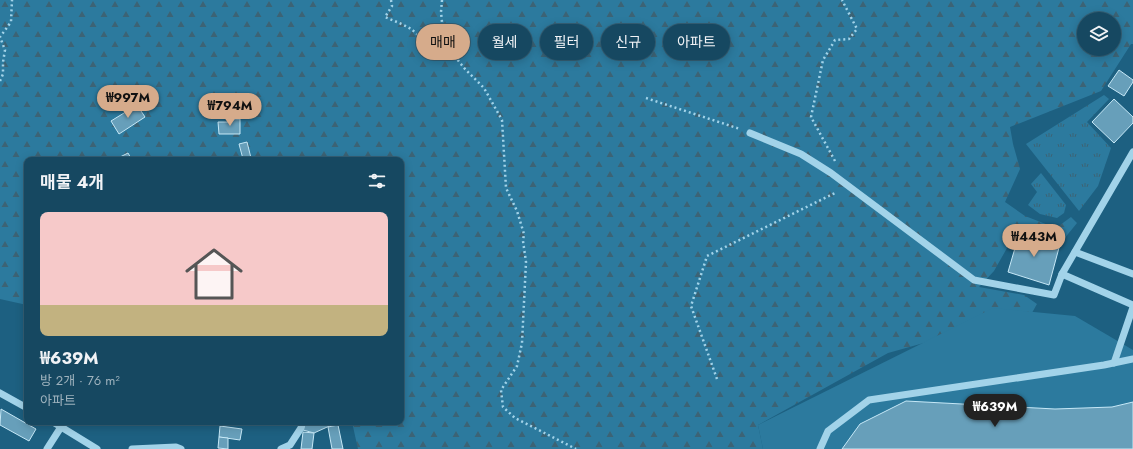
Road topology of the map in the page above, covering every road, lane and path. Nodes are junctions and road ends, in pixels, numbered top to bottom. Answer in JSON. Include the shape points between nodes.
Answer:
{"nodes":[{"id":1,"x":12,"y":0,"type":"edge"},
{"id":2,"x":391,"y":0,"type":"edge"},
{"id":3,"x":442,"y":0,"type":"edge"},
{"id":4,"x":842,"y":0,"type":"edge"},
{"id":5,"x":442,"y":24,"type":"edge"},
{"id":6,"x":416,"y":34,"type":"edge"},
{"id":7,"x":457,"y":60,"type":"edge"},
{"id":8,"x":0,"y":81,"type":"edge"},
{"id":9,"x":646,"y":98,"type":"dead end"},
{"id":10,"x":750,"y":133,"type":"joint"},
{"id":11,"x":1133,"y":152,"type":"edge"},
{"id":12,"x":838,"y":166,"type":"dead end"},
{"id":13,"x":850,"y":186,"type":"junction"},
{"id":14,"x":1075,"y":252,"type":"junction"},
{"id":15,"x":1062,"y":274,"type":"junction"},
{"id":16,"x":1133,"y":274,"type":"edge"},
{"id":17,"x":1133,"y":306,"type":"edge"},
{"id":18,"x":1133,"y":359,"type":"edge"},
{"id":19,"x":1114,"y":363,"type":"junction"},
{"id":20,"x":717,"y":379,"type":"dead end"},
{"id":21,"x":0,"y":393,"type":"edge"},
{"id":22,"x":24,"y":406,"type":"edge"},
{"id":23,"x":57,"y":425,"type":"edge"},
{"id":24,"x":302,"y":425,"type":"edge"},
{"id":25,"x":61,"y":427,"type":"junction"},
{"id":26,"x":47,"y":449,"type":"edge"},
{"id":27,"x":97,"y":449,"type":"edge"},
{"id":28,"x":132,"y":449,"type":"edge"},
{"id":29,"x":181,"y":449,"type":"edge"},
{"id":30,"x":281,"y":449,"type":"edge"},
{"id":31,"x":576,"y":449,"type":"edge"},
{"id":32,"x":820,"y":449,"type":"edge"}],
"edges":[{"from":1,"to":8,"type":"path","via":[[10,22],[0,37],[5,50]]},
{"from":2,"to":6,"type":"path","via":[[392,6],[385,17]]},
{"from":3,"to":5,"type":"path"},
{"from":4,"to":12,"type":"path","via":[[857,29],[850,40],[835,40],[823,60],[811,117]]},
{"from":7,"to":31,"type":"path","via":[[484,88],[502,120],[506,188],[524,234],[526,262],[522,343],[516,366],[501,390],[503,407],[515,418]]},
{"from":9,"to":10,"type":"path"},
{"from":10,"to":13,"type":"street","via":[[801,154]]},
{"from":11,"to":14,"type":"street"},
{"from":13,"to":15,"type":"street","via":[[974,280],[1054,295]]},
{"from":13,"to":20,"type":"path","via":[[707,256],[691,306]]},
{"from":14,"to":15,"type":"street"},
{"from":14,"to":16,"type":"street"},
{"from":15,"to":17,"type":"street"},
{"from":17,"to":19,"type":"street"},
{"from":18,"to":19,"type":"street"},
{"from":19,"to":32,"type":"street","via":[[869,400],[828,431]]},
{"from":21,"to":22,"type":"street"},
{"from":23,"to":25,"type":"street"},
{"from":24,"to":30,"type":"street","via":[[290,445]]},
{"from":25,"to":26,"type":"street"},
{"from":25,"to":27,"type":"street"},
{"from":28,"to":29,"type":"street"}]}
